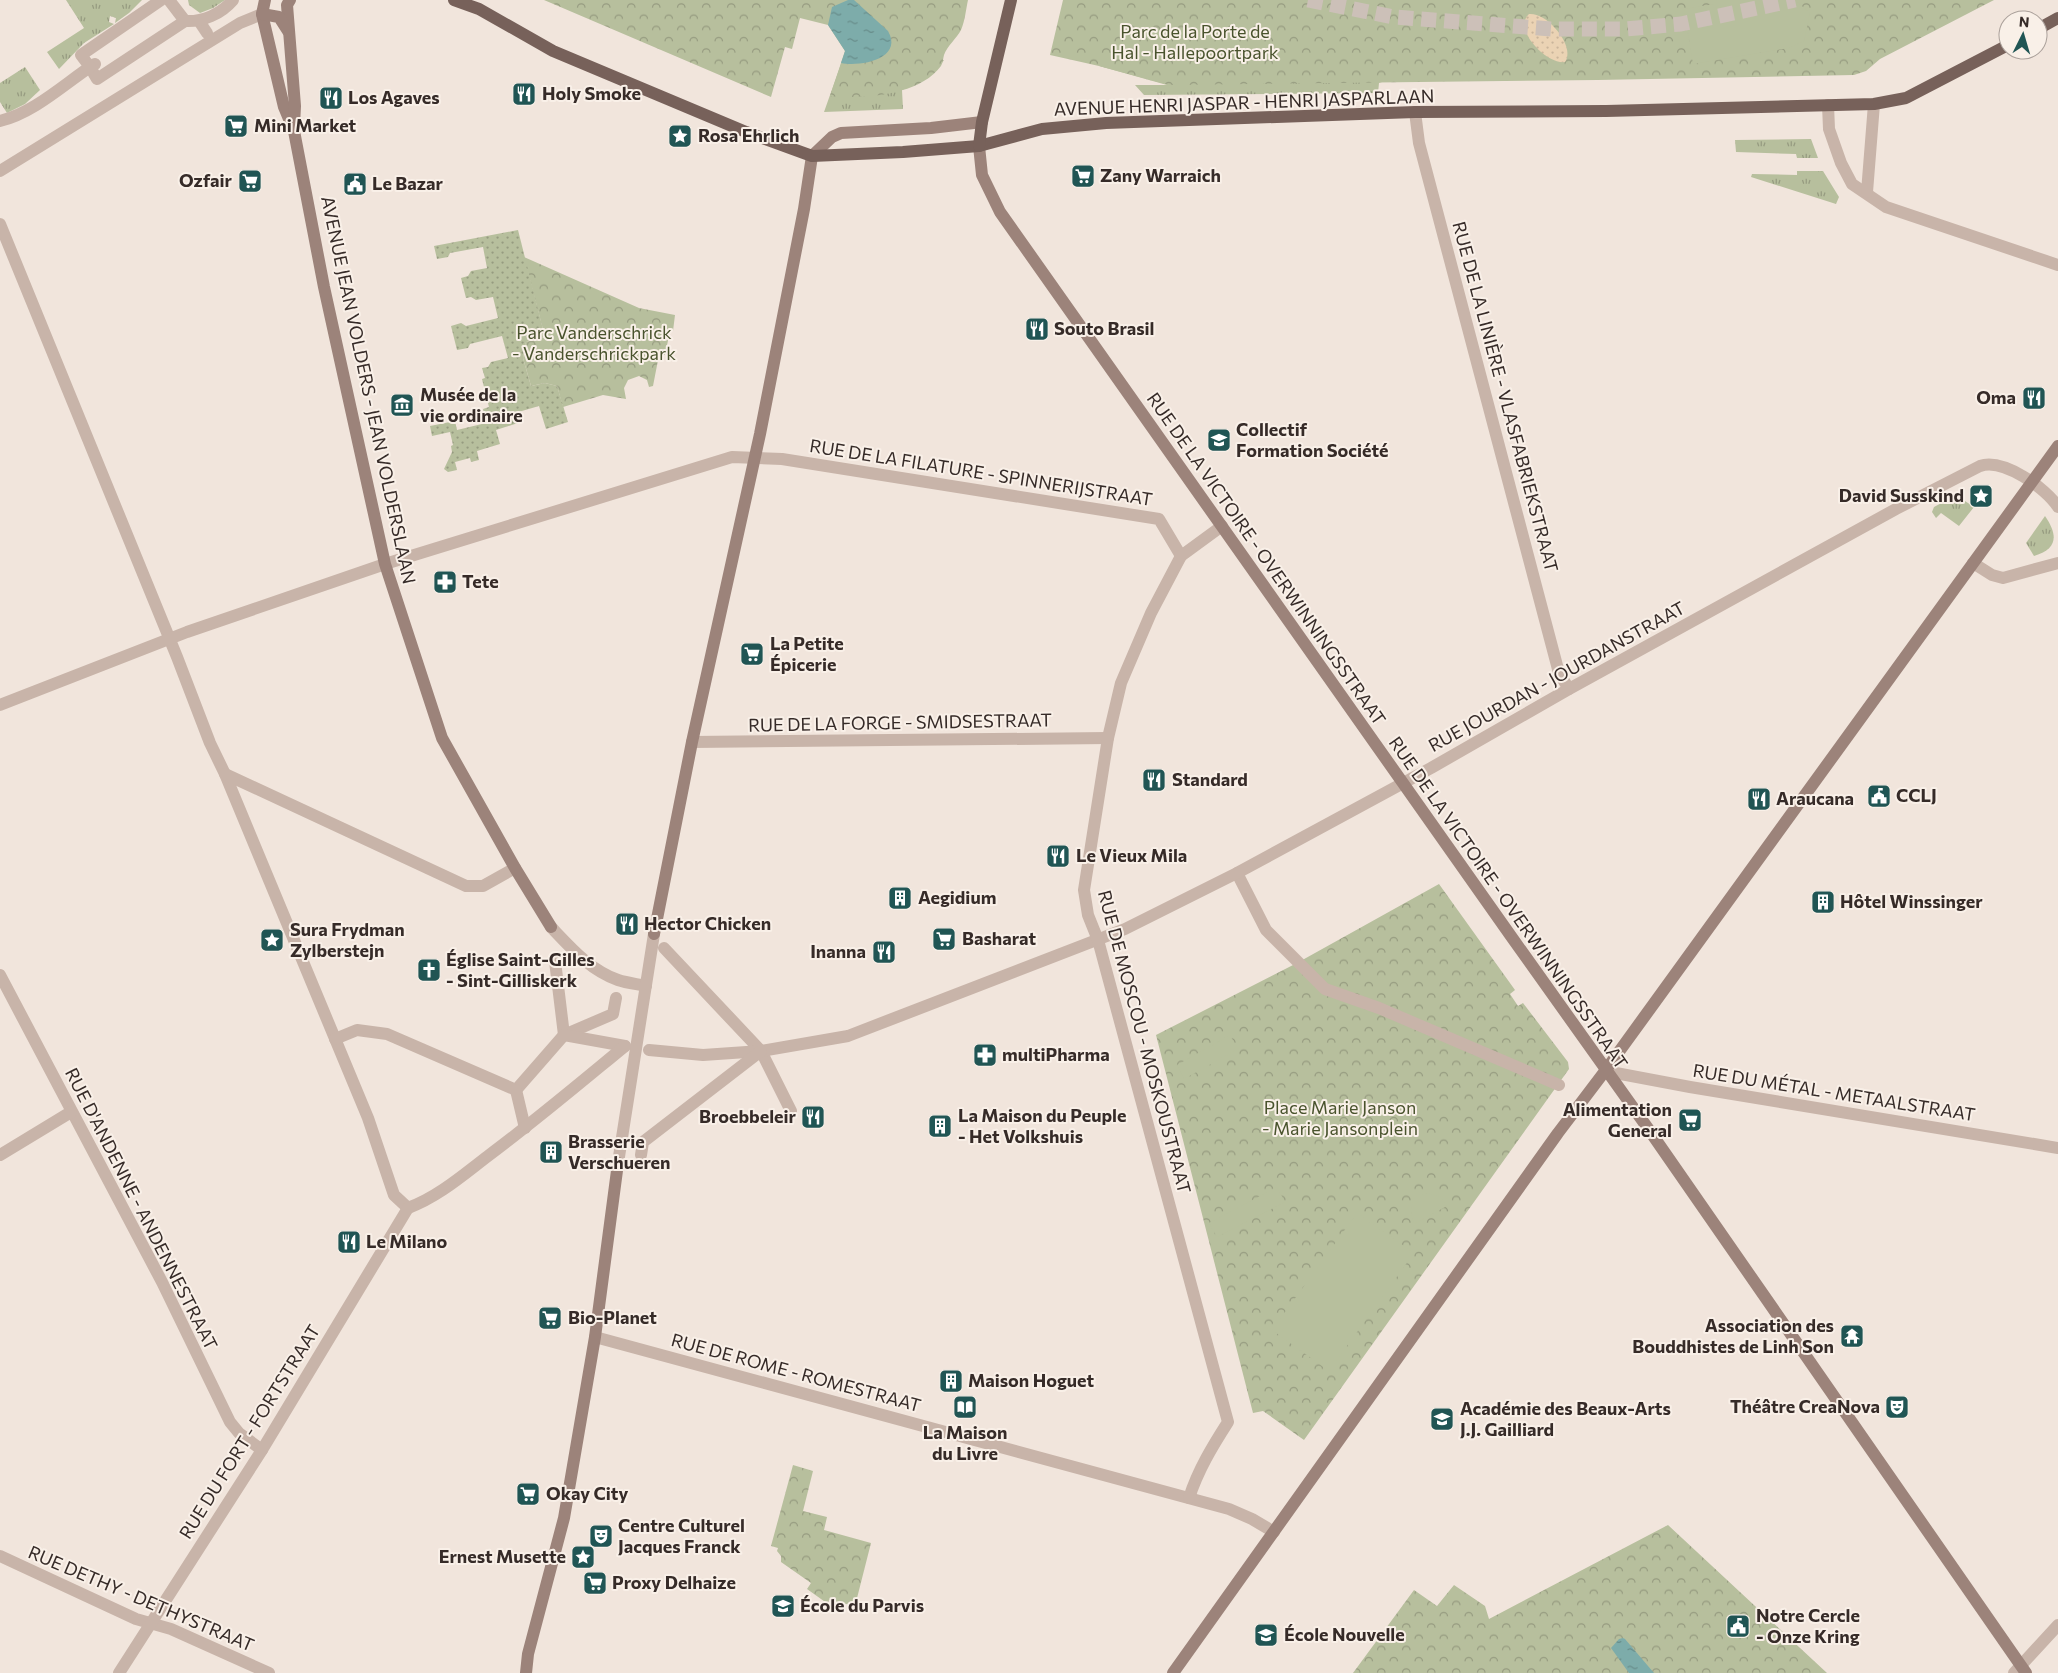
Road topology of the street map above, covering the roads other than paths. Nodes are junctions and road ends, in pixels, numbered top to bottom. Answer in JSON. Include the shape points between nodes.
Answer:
{"nodes":[{"id":1,"x":161,"y":0,"type":"edge"},
{"id":2,"x":169,"y":0,"type":"edge"},
{"id":3,"x":234,"y":0,"type":"edge"},
{"id":4,"x":265,"y":0,"type":"edge"},
{"id":5,"x":290,"y":0,"type":"edge"},
{"id":6,"x":454,"y":0,"type":"edge"},
{"id":7,"x":1011,"y":0,"type":"edge"},
{"id":8,"x":262,"y":14,"type":"junction"},
{"id":9,"x":185,"y":21,"type":"junction"},
{"id":10,"x":200,"y":21,"type":"junction"},
{"id":11,"x":288,"y":31,"type":"junction"},
{"id":12,"x":207,"y":33,"type":"dead end"},
{"id":13,"x":1998,"y":49,"type":"edge"},
{"id":14,"x":93,"y":65,"type":"junction"},
{"id":15,"x":1874,"y":104,"type":"junction"},
{"id":16,"x":1828,"y":105,"type":"junction"},
{"id":17,"x":1415,"y":112,"type":"junction"},
{"id":18,"x":1,"y":119,"type":"edge"},
{"id":19,"x":982,"y":122,"type":"junction"},
{"id":20,"x":294,"y":131,"type":"junction"},
{"id":21,"x":979,"y":146,"type":"junction"},
{"id":22,"x":812,"y":156,"type":"junction"},
{"id":23,"x":0,"y":171,"type":"edge"},
{"id":24,"x":1866,"y":192,"type":"junction"},
{"id":25,"x":0,"y":224,"type":"edge"},
{"id":26,"x":2058,"y":265,"type":"edge"},
{"id":27,"x":2058,"y":446,"type":"edge"},
{"id":28,"x":756,"y":458,"type":"junction"},
{"id":29,"x":2031,"y":483,"type":"junction"},
{"id":30,"x":2058,"y":507,"type":"edge"},
{"id":31,"x":1222,"y":526,"type":"junction"},
{"id":32,"x":1181,"y":556,"type":"junction"},
{"id":33,"x":1973,"y":563,"type":"junction"},
{"id":34,"x":2058,"y":563,"type":"edge"},
{"id":35,"x":384,"y":564,"type":"junction"},
{"id":36,"x":169,"y":638,"type":"junction"},
{"id":37,"x":1568,"y":689,"type":"junction"},
{"id":38,"x":0,"y":705,"type":"edge"},
{"id":39,"x":1108,"y":738,"type":"junction"},
{"id":40,"x":692,"y":742,"type":"junction"},
{"id":41,"x":225,"y":774,"type":"junction"},
{"id":42,"x":1403,"y":783,"type":"junction"},
{"id":43,"x":515,"y":868,"type":"junction"},
{"id":44,"x":1237,"y":873,"type":"junction"},
{"id":45,"x":1098,"y":940,"type":"junction"},
{"id":46,"x":664,"y":948,"type":"dead end"},
{"id":47,"x":554,"y":967,"type":"dead end"},
{"id":48,"x":0,"y":975,"type":"edge"},
{"id":49,"x":646,"y":986,"type":"junction"},
{"id":50,"x":616,"y":998,"type":"dead end"},
{"id":51,"x":564,"y":1035,"type":"junction"},
{"id":52,"x":335,"y":1039,"type":"junction"},
{"id":53,"x":649,"y":1050,"type":"dead end"},
{"id":54,"x":761,"y":1051,"type":"junction"},
{"id":55,"x":1605,"y":1071,"type":"junction"},
{"id":56,"x":1559,"y":1084,"type":"dead end"},
{"id":57,"x":516,"y":1090,"type":"junction"},
{"id":58,"x":791,"y":1111,"type":"dead end"},
{"id":59,"x":71,"y":1112,"type":"junction"},
{"id":60,"x":525,"y":1128,"type":"junction"},
{"id":61,"x":2058,"y":1148,"type":"edge"},
{"id":62,"x":0,"y":1155,"type":"edge"},
{"id":63,"x":641,"y":1155,"type":"dead end"},
{"id":64,"x":408,"y":1208,"type":"junction"},
{"id":65,"x":595,"y":1337,"type":"junction"},
{"id":66,"x":262,"y":1450,"type":"junction"},
{"id":67,"x":1189,"y":1498,"type":"junction"},
{"id":68,"x":1274,"y":1532,"type":"junction"},
{"id":69,"x":0,"y":1556,"type":"edge"},
{"id":70,"x":151,"y":1624,"type":"junction"},
{"id":71,"x":2058,"y":1625,"type":"edge"},
{"id":72,"x":2020,"y":1671,"type":"edge"},
{"id":73,"x":119,"y":1673,"type":"edge"},
{"id":74,"x":269,"y":1673,"type":"edge"},
{"id":75,"x":526,"y":1673,"type":"edge"},
{"id":76,"x":1173,"y":1673,"type":"edge"}],
"edges":[{"from":1,"to":14,"type":"street","via":[[81,55]]},
{"from":2,"to":9,"type":"street"},
{"from":3,"to":10,"type":"street","via":[[226,8]]},
{"from":4,"to":8,"type":"street","name":"AVENUE JEAN VOLDERS - JEAN VOLDERSLAAN"},
{"from":5,"to":11,"type":"street","name":"AVENUE JEAN VOLDERS - JEAN VOLDERSLAAN","via":[[287,5]]},
{"from":6,"to":22,"type":"main road","via":[[478,9],[553,51],[746,132]]},
{"from":7,"to":19,"type":"main road"},
{"from":8,"to":11,"type":"street","via":[[279,17]]},
{"from":8,"to":20,"type":"street","name":"AVENUE JEAN VOLDERS - JEAN VOLDERSLAAN","via":[[284,107]]},
{"from":8,"to":23,"type":"street","via":[[240,23]]},
{"from":9,"to":10,"type":"street"},
{"from":9,"to":14,"type":"street","via":[[97,79]]},
{"from":10,"to":12,"type":"street"},
{"from":11,"to":20,"type":"street","name":"AVENUE JEAN VOLDERS - JEAN VOLDERSLAAN"},
{"from":13,"to":15,"type":"main road","name":"AVENUE HENRI JASPAR - HENRI JASPARLAAN","via":[[1906,98]]},
{"from":14,"to":18,"type":"street","via":[[53,85],[11,118]]},
{"from":15,"to":16,"type":"main road","name":"AVENUE HENRI JASPAR - HENRI JASPARLAAN"},
{"from":15,"to":24,"type":"street"},
{"from":16,"to":17,"type":"main road","name":"AVENUE HENRI JASPAR - HENRI JASPARLAAN"},
{"from":16,"to":24,"type":"street","via":[[1829,129],[1841,163],[1852,184]]},
{"from":17,"to":21,"type":"main road","name":"AVENUE HENRI JASPAR - HENRI JASPARLAAN","via":[[1106,123],[1042,130]]},
{"from":17,"to":37,"type":"street","name":"RUE DE LA LINIÈRE - VLASFABRIEKSTRAAT","via":[[1419,143],[1559,673]]},
{"from":19,"to":21,"type":"main road"},
{"from":19,"to":22,"type":"street","via":[[841,133]]},
{"from":20,"to":35,"type":"street","name":"AVENUE JEAN VOLDERS - JEAN VOLDERSLAAN"},
{"from":21,"to":22,"type":"main road","name":"AVENUE HENRI JASPAR - HENRI JASPARLAAN"},
{"from":21,"to":31,"type":"street","name":"RUE DE LA VICTOIRE - OVERWINNINGSSTRAAT","via":[[982,175],[1000,212]]},
{"from":22,"to":28,"type":"street"},
{"from":24,"to":26,"type":"street","via":[[1886,207]]},
{"from":25,"to":36,"type":"street"},
{"from":27,"to":29,"type":"street"},
{"from":28,"to":32,"type":"street","name":"RUE DE LA FILATURE - SPINNERIJSTRAAT","via":[[782,459],[1159,519]]},
{"from":28,"to":35,"type":"street","via":[[732,457]]},
{"from":28,"to":40,"type":"street"},
{"from":29,"to":30,"type":"street","name":"RUE JOURDAN - JOURDANSTRAAT"},
{"from":29,"to":33,"type":"street"},
{"from":29,"to":37,"type":"street","name":"RUE JOURDAN - JOURDANSTRAAT","via":[[2000,465],[1987,463],[1980,466]]},
{"from":31,"to":32,"type":"street","name":"RUE DE MOSCOU - MOSKOUSTRAAT"},
{"from":31,"to":42,"type":"street","name":"RUE DE LA VICTOIRE - OVERWINNINGSSTRAAT"},
{"from":32,"to":39,"type":"street","name":"RUE DE MOSCOU - MOSKOUSTRAAT","via":[[1151,613],[1121,682]]},
{"from":33,"to":34,"type":"street","via":[[2003,578]]},
{"from":33,"to":55,"type":"street"},
{"from":35,"to":36,"type":"street"},
{"from":35,"to":43,"type":"street","name":"AVENUE JEAN VOLDERS - JEAN VOLDERSLAAN","via":[[442,738]]},
{"from":36,"to":38,"type":"street"},
{"from":36,"to":41,"type":"street"},
{"from":37,"to":42,"type":"street","name":"RUE JOURDAN - JOURDANSTRAAT"},
{"from":39,"to":40,"type":"street","name":"RUE DE LA FORGE - SMIDSESTRAAT"},
{"from":39,"to":45,"type":"street","name":"RUE DE MOSCOU - MOSKOUSTRAAT","via":[[1084,890],[1088,915]]},
{"from":40,"to":49,"type":"street"},
{"from":41,"to":43,"type":"street","via":[[466,886],[483,886]]},
{"from":41,"to":52,"type":"street"},
{"from":42,"to":44,"type":"street","name":"RUE JOURDAN - JOURDANSTRAAT"},
{"from":42,"to":55,"type":"street","name":"RUE DE LA VICTOIRE - OVERWINNINGSSTRAAT"},
{"from":43,"to":49,"type":"street","name":"AVENUE JEAN VOLDERS - JEAN VOLDERSLAAN","via":[[551,927],[574,952],[597,970],[619,981]]},
{"from":44,"to":45,"type":"street","name":"RUE JOURDAN - JOURDANSTRAAT"},
{"from":44,"to":56,"type":"street","via":[[1266,930],[1324,990],[1379,1008]]},
{"from":45,"to":54,"type":"street","name":"RUE JOURDAN - JOURDANSTRAAT","via":[[848,1036]]},
{"from":45,"to":67,"type":"street","name":"RUE DE MOSCOU - MOSKOUSTRAAT","via":[[1228,1422],[1194,1480]]},
{"from":46,"to":54,"type":"street"},
{"from":47,"to":51,"type":"street"},
{"from":48,"to":59,"type":"street","name":"RUE D'ANDENNE - ANDENNESTRAAT"},
{"from":49,"to":65,"type":"street"},
{"from":50,"to":51,"type":"street","via":[[613,1014]]},
{"from":51,"to":57,"type":"street"},
{"from":51,"to":60,"type":"street","via":[[625,1046]]},
{"from":52,"to":57,"type":"street","via":[[357,1030],[387,1034]]},
{"from":52,"to":64,"type":"street","via":[[368,1118],[394,1196]]},
{"from":53,"to":54,"type":"street","name":"RUE JOURDAN - JOURDANSTRAAT","via":[[703,1055]]},
{"from":54,"to":58,"type":"street"},
{"from":54,"to":63,"type":"street","via":[[643,1142]]},
{"from":55,"to":61,"type":"street","name":"RUE DU MÉTAL - METAALSTRAAT"},
{"from":55,"to":68,"type":"street"},
{"from":55,"to":72,"type":"street","name":"RUE DE LA VICTOIRE - OVERWINNINGSSTRAAT"},
{"from":57,"to":60,"type":"street"},
{"from":59,"to":62,"type":"street"},
{"from":59,"to":66,"type":"street","name":"RUE D'ANDENNE - ANDENNESTRAAT","via":[[162,1282],[230,1422]]},
{"from":60,"to":64,"type":"street","via":[[452,1184]]},
{"from":64,"to":66,"type":"street","name":"RUE DU FORT - FORTSTRAAT"},
{"from":65,"to":67,"type":"street","name":"RUE DE ROME - ROMESTRAAT"},
{"from":65,"to":75,"type":"street","via":[[564,1518],[528,1654]]},
{"from":66,"to":70,"type":"street","name":"RUE DU FORT - FORTSTRAAT"},
{"from":67,"to":68,"type":"street","name":"RUE DE ROME - ROMESTRAAT","via":[[1229,1509]]},
{"from":68,"to":76,"type":"street"},
{"from":69,"to":70,"type":"street","name":"RUE DETHY - DETHYSTRAAT"},
{"from":70,"to":73,"type":"street","name":"RUE DU FORT - FORTSTRAAT"},
{"from":70,"to":74,"type":"street","name":"RUE DETHY - DETHYSTRAAT","via":[[171,1629]]},
{"from":71,"to":72,"type":"street"}]}
